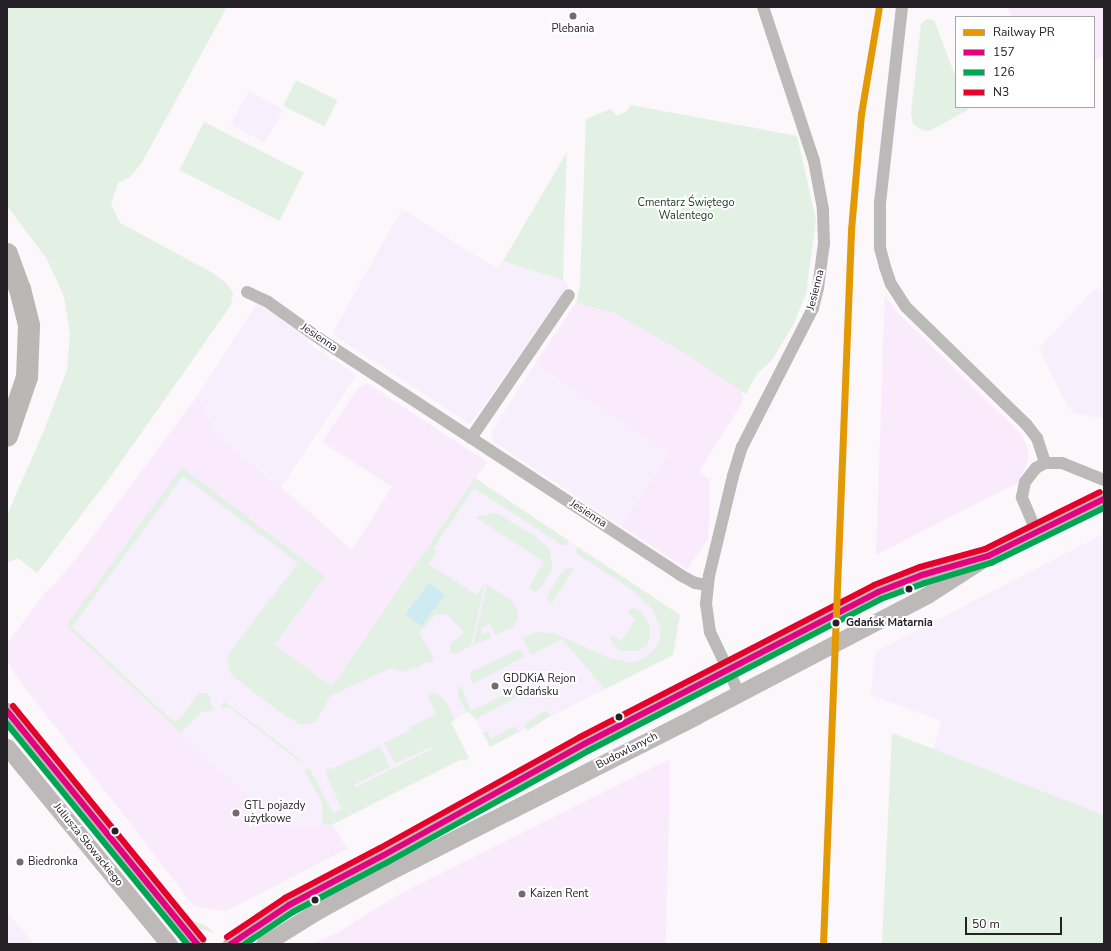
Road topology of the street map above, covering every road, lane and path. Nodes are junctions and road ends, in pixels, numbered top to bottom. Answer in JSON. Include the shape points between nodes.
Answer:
{"nodes":[{"id":1,"x":763,"y":7,"type":"edge"},
{"id":2,"x":902,"y":7,"type":"edge"},
{"id":3,"x":7,"y":254,"type":"edge"},
{"id":4,"x":248,"y":292,"type":"dead end"},
{"id":5,"x":570,"y":295,"type":"dead end"},
{"id":6,"x":7,"y":436,"type":"edge"},
{"id":7,"x":471,"y":438,"type":"junction"},
{"id":8,"x":1046,"y":464,"type":"junction"},
{"id":9,"x":1104,"y":480,"type":"edge"},
{"id":10,"x":1104,"y":499,"type":"edge"},
{"id":11,"x":1037,"y":533,"type":"junction"},
{"id":12,"x":988,"y":556,"type":"junction"},
{"id":13,"x":707,"y":585,"type":"junction"},
{"id":14,"x":727,"y":670,"type":"junction"},
{"id":15,"x":739,"y":693,"type":"junction"},
{"id":16,"x":7,"y":711,"type":"edge"},
{"id":17,"x":7,"y":747,"type":"edge"},
{"id":18,"x":501,"y":790,"type":"junction"},
{"id":19,"x":515,"y":808,"type":"junction"},
{"id":20,"x":169,"y":944,"type":"edge"},
{"id":21,"x":197,"y":944,"type":"edge"},
{"id":22,"x":231,"y":944,"type":"edge"},
{"id":23,"x":264,"y":944,"type":"edge"}],
"edges":[{"from":1,"to":13,"type":"street","name":"Jesienna","via":[[814,161],[823,209],[824,243],[820,280],[813,308],[742,447]]},
{"from":2,"to":8,"type":"street","via":[[880,202],[880,248],[885,267],[891,284],[906,307],[1026,424],[1037,438]]},
{"from":3,"to":6,"type":"highway","via":[[20,289],[29,326],[27,377]]},
{"from":4,"to":7,"type":"street","name":"Jesienna","via":[[268,302]]},
{"from":5,"to":7,"type":"street"},
{"from":7,"to":13,"type":"street","name":"Jesienna","via":[[680,575]]},
{"from":8,"to":9,"type":"street","via":[[1062,463]]},
{"from":8,"to":11,"type":"street","via":[[1036,468],[1025,482],[1022,497]]},
{"from":10,"to":11,"type":"main road","name":"Budowlanych"},
{"from":11,"to":12,"type":"main road","name":"Budowlanych"},
{"from":12,"to":14,"type":"main road","name":"Budowlanych","via":[[922,575],[878,592]]},
{"from":12,"to":15,"type":"main road","name":"Budowlanych","via":[[926,595]]},
{"from":13,"to":14,"type":"street","name":"Jesienna","via":[[706,604],[710,632]]},
{"from":14,"to":15,"type":"street","name":"Jesienna"},
{"from":14,"to":18,"type":"main road","name":"Budowlanych"},
{"from":15,"to":19,"type":"main road","name":"Budowlanych"},
{"from":16,"to":21,"type":"main road","name":"Juliusza Słowackiego"},
{"from":17,"to":20,"type":"main road","name":"Juliusza Słowackiego"},
{"from":18,"to":19,"type":"main road"},
{"from":18,"to":22,"type":"main road","name":"Budowlanych","via":[[289,904]]},
{"from":19,"to":23,"type":"main road","name":"Budowlanych","via":[[384,874]]}]}
